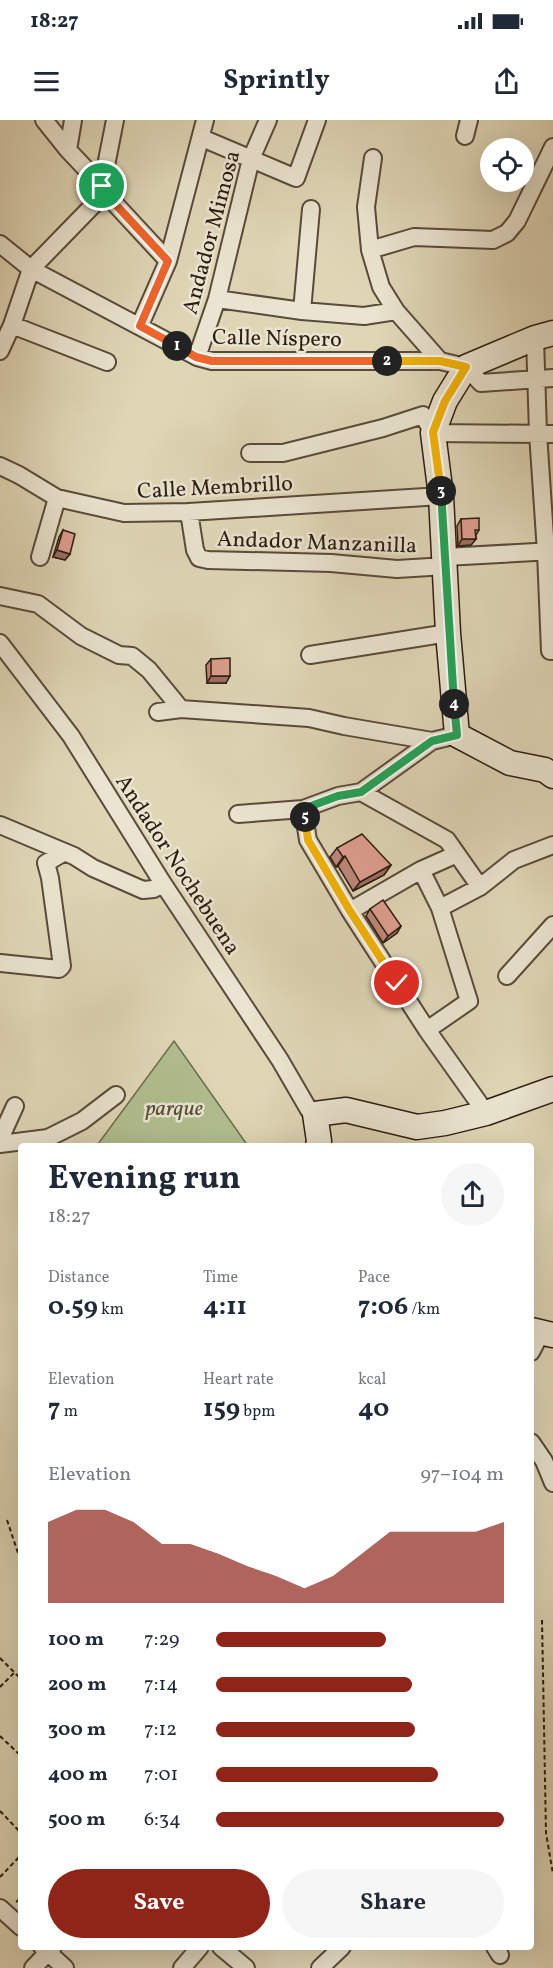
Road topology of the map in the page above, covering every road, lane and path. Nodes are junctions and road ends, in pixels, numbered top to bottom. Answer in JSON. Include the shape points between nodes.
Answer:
{"nodes":[{"id":1,"x":44,"y":120,"type":"edge"},
{"id":2,"x":73,"y":120,"type":"edge"},
{"id":3,"x":115,"y":120,"type":"edge"},
{"id":4,"x":205,"y":120,"type":"edge"},
{"id":5,"x":268,"y":120,"type":"edge"},
{"id":6,"x":317,"y":120,"type":"edge"},
{"id":7,"x":202,"y":138,"type":"junction"},
{"id":8,"x":553,"y":147,"type":"edge"},
{"id":9,"x":68,"y":150,"type":"junction"},
{"id":10,"x":373,"y":158,"type":"dead end"},
{"id":11,"x":251,"y":159,"type":"junction"},
{"id":12,"x":104,"y":190,"type":"junction"},
{"id":13,"x":311,"y":209,"type":"dead end"},
{"id":14,"x":0,"y":244,"type":"edge"},
{"id":15,"x":370,"y":250,"type":"junction"},
{"id":16,"x":168,"y":261,"type":"junction"},
{"id":17,"x":31,"y":269,"type":"junction"},
{"id":18,"x":217,"y":299,"type":"junction"},
{"id":19,"x":302,"y":311,"type":"junction"},
{"id":20,"x":396,"y":312,"type":"junction"},
{"id":21,"x":12,"y":325,"type":"junction"},
{"id":22,"x":140,"y":326,"type":"junction"},
{"id":23,"x":544,"y":336,"type":"edge"},
{"id":24,"x":0,"y":351,"type":"edge"},
{"id":25,"x":196,"y":357,"type":"junction"},
{"id":26,"x":440,"y":361,"type":"junction"},
{"id":27,"x":107,"y":362,"type":"dead end"},
{"id":28,"x":466,"y":367,"type":"junction"},
{"id":29,"x":545,"y":380,"type":"edge"},
{"id":30,"x":433,"y":432,"type":"junction"},
{"id":31,"x":545,"y":434,"type":"edge"},
{"id":32,"x":250,"y":453,"type":"dead end"},
{"id":33,"x":0,"y":466,"type":"edge"},
{"id":34,"x":441,"y":496,"type":"junction"},
{"id":35,"x":57,"y":498,"type":"junction"},
{"id":36,"x":189,"y":512,"type":"junction"},
{"id":37,"x":550,"y":551,"type":"edge"},
{"id":38,"x":40,"y":557,"type":"dead end"},
{"id":39,"x":445,"y":562,"type":"junction"},
{"id":40,"x":0,"y":596,"type":"edge"},
{"id":41,"x":448,"y":633,"type":"junction"},
{"id":42,"x":0,"y":643,"type":"edge"},
{"id":43,"x":551,"y":651,"type":"edge"},
{"id":44,"x":310,"y":656,"type":"dead end"},
{"id":45,"x":181,"y":709,"type":"junction"},
{"id":46,"x":158,"y":712,"type":"dead end"},
{"id":47,"x":457,"y":735,"type":"junction"},
{"id":48,"x":432,"y":741,"type":"junction"},
{"id":49,"x":550,"y":771,"type":"edge"},
{"id":50,"x":361,"y":792,"type":"junction"},
{"id":51,"x":303,"y":809,"type":"junction"},
{"id":52,"x":238,"y":814,"type":"dead end"},
{"id":53,"x":0,"y":825,"type":"edge"},
{"id":54,"x":553,"y":845,"type":"edge"},
{"id":55,"x":63,"y":853,"type":"junction"},
{"id":56,"x":457,"y":854,"type":"junction"},
{"id":57,"x":421,"y":870,"type":"junction"},
{"id":58,"x":162,"y":882,"type":"junction"},
{"id":59,"x":480,"y":887,"type":"junction"},
{"id":60,"x":440,"y":908,"type":"junction"},
{"id":61,"x":350,"y":911,"type":"junction"},
{"id":62,"x":553,"y":925,"type":"edge"},
{"id":63,"x":0,"y":963,"type":"edge"},
{"id":64,"x":507,"y":976,"type":"dead end"},
{"id":65,"x":427,"y":1030,"type":"junction"},
{"id":66,"x":553,"y":1089,"type":"edge"},
{"id":67,"x":116,"y":1095,"type":"dead end"},
{"id":68,"x":15,"y":1106,"type":"dead end"},
{"id":69,"x":486,"y":1113,"type":"junction"},
{"id":70,"x":315,"y":1114,"type":"junction"},
{"id":71,"x":0,"y":1139,"type":"edge"},
{"id":72,"x":319,"y":1143,"type":"edge"},
{"id":73,"x":0,"y":1144,"type":"edge"},
{"id":74,"x":542,"y":1332,"type":"edge"},
{"id":75,"x":534,"y":1347,"type":"edge"},
{"id":76,"x":534,"y":1447,"type":"edge"},
{"id":77,"x":553,"y":1483,"type":"edge"},
{"id":78,"x":7,"y":1520,"type":"dead end"},
{"id":79,"x":18,"y":1553,"type":"edge"},
{"id":80,"x":542,"y":1620,"type":"dead end"},
{"id":81,"x":0,"y":1658,"type":"edge"},
{"id":82,"x":14,"y":1673,"type":"junction"},
{"id":83,"x":18,"y":1676,"type":"edge"},
{"id":84,"x":0,"y":1687,"type":"edge"},
{"id":85,"x":0,"y":1736,"type":"edge"},
{"id":86,"x":18,"y":1753,"type":"edge"},
{"id":87,"x":0,"y":1811,"type":"edge"},
{"id":88,"x":18,"y":1830,"type":"edge"},
{"id":89,"x":18,"y":1858,"type":"edge"},
{"id":90,"x":553,"y":1874,"type":"edge"},
{"id":91,"x":0,"y":1877,"type":"edge"},
{"id":92,"x":0,"y":1908,"type":"edge"},
{"id":93,"x":18,"y":1924,"type":"edge"},
{"id":94,"x":47,"y":1950,"type":"edge"},
{"id":95,"x":49,"y":1950,"type":"edge"},
{"id":96,"x":197,"y":1950,"type":"edge"},
{"id":97,"x":225,"y":1950,"type":"edge"},
{"id":98,"x":339,"y":1950,"type":"edge"},
{"id":99,"x":33,"y":1968,"type":"edge"},
{"id":100,"x":65,"y":1968,"type":"edge"},
{"id":101,"x":182,"y":1968,"type":"edge"},
{"id":102,"x":246,"y":1968,"type":"edge"},
{"id":103,"x":320,"y":1968,"type":"edge"}],
"edges":[{"from":1,"to":9,"type":"street"},
{"from":2,"to":9,"type":"street"},
{"from":3,"to":12,"type":"street"},
{"from":4,"to":7,"type":"street"},
{"from":5,"to":11,"type":"street","name":"Andador Mimosa"},
{"from":6,"to":11,"type":"street","via":[[296,178]]},
{"from":7,"to":11,"type":"street"},
{"from":7,"to":16,"type":"street"},
{"from":8,"to":15,"type":"street","via":[[507,233],[493,240],[414,237]]},
{"from":9,"to":12,"type":"street"},
{"from":10,"to":15,"type":"street","via":[[366,207]]},
{"from":11,"to":18,"type":"street","name":"Andador Mimosa"},
{"from":12,"to":16,"type":"street"},
{"from":12,"to":17,"type":"street"},
{"from":13,"to":19,"type":"street"},
{"from":14,"to":17,"type":"street","name":"Calle Níspero"},
{"from":15,"to":20,"type":"street","via":[[381,287]]},
{"from":16,"to":22,"type":"street"},
{"from":17,"to":21,"type":"street"},
{"from":17,"to":22,"type":"street","name":"Calle Níspero"},
{"from":18,"to":19,"type":"street"},
{"from":18,"to":25,"type":"street","name":"Andador Mimosa"},
{"from":19,"to":20,"type":"street","via":[[364,316]]},
{"from":20,"to":26,"type":"street"},
{"from":21,"to":24,"type":"street"},
{"from":21,"to":27,"type":"street"},
{"from":22,"to":25,"type":"street","name":"Calle Níspero"},
{"from":23,"to":28,"type":"main road"},
{"from":23,"to":29,"type":"street"},
{"from":25,"to":26,"type":"street","name":"Calle Níspero","via":[[212,361]]},
{"from":26,"to":28,"type":"street","name":"Calle Níspero"},
{"from":28,"to":29,"type":"street","name":"Calle Níspero","via":[[481,382]]},
{"from":28,"to":30,"type":"main road","via":[[445,401]]},
{"from":29,"to":31,"type":"street"},
{"from":30,"to":31,"type":"street"},
{"from":30,"to":32,"type":"street","via":[[423,415],[283,453]]},
{"from":30,"to":34,"type":"main road"},
{"from":31,"to":37,"type":"street"},
{"from":33,"to":35,"type":"street","name":"Calle Membrillo"},
{"from":34,"to":36,"type":"street","name":"Calle Membrillo"},
{"from":34,"to":39,"type":"main road"},
{"from":35,"to":36,"type":"street","name":"Calle Membrillo","via":[[124,513]]},
{"from":35,"to":38,"type":"street"},
{"from":36,"to":39,"type":"street","name":"Andador Manzanilla","via":[[195,550],[199,558],[208,560],[397,569]]},
{"from":37,"to":39,"type":"street","name":"Andador Manzanilla"},
{"from":37,"to":43,"type":"street"},
{"from":39,"to":41,"type":"main road"},
{"from":40,"to":45,"type":"street","via":[[38,604],[81,636],[119,655],[132,656]]},
{"from":41,"to":44,"type":"street"},
{"from":41,"to":47,"type":"main road"},
{"from":42,"to":58,"type":"street","name":"Andador Nochebuena","via":[[71,736]]},
{"from":45,"to":46,"type":"street"},
{"from":45,"to":48,"type":"street","via":[[309,717]]},
{"from":47,"to":48,"type":"street"},
{"from":47,"to":49,"type":"main road","via":[[510,763]]},
{"from":48,"to":50,"type":"street"},
{"from":50,"to":51,"type":"street"},
{"from":50,"to":56,"type":"street","via":[[447,840]]},
{"from":51,"to":52,"type":"street"},
{"from":51,"to":61,"type":"street","via":[[308,840]]},
{"from":53,"to":55,"type":"street"},
{"from":54,"to":59,"type":"street","via":[[514,860]]},
{"from":55,"to":58,"type":"street","via":[[142,890],[154,889]]},
{"from":55,"to":63,"type":"street","via":[[46,863],[62,966],[59,969]]},
{"from":56,"to":57,"type":"street"},
{"from":56,"to":59,"type":"street"},
{"from":57,"to":60,"type":"street"},
{"from":57,"to":61,"type":"street"},
{"from":58,"to":70,"type":"street","name":"Andador Nochebuena"},
{"from":59,"to":60,"type":"street"},
{"from":60,"to":65,"type":"street","via":[[469,1001]]},
{"from":61,"to":65,"type":"street"},
{"from":62,"to":64,"type":"street"},
{"from":65,"to":69,"type":"street"},
{"from":66,"to":69,"type":"main road"},
{"from":67,"to":73,"type":"street","via":[[82,1121],[48,1138]]},
{"from":68,"to":71,"type":"street"},
{"from":69,"to":70,"type":"main road","via":[[417,1126],[346,1110]]},
{"from":70,"to":72,"type":"main road"},
{"from":74,"to":75,"type":"street"},
{"from":76,"to":77,"type":"street"},
{"from":78,"to":79,"type":"path"},
{"from":80,"to":90,"type":"path","via":[[546,1833]]},
{"from":81,"to":82,"type":"path"},
{"from":82,"to":83,"type":"path"},
{"from":82,"to":84,"type":"path"},
{"from":85,"to":86,"type":"path"},
{"from":87,"to":88,"type":"path"},
{"from":89,"to":91,"type":"path"},
{"from":92,"to":93,"type":"street"},
{"from":94,"to":99,"type":"street"},
{"from":95,"to":100,"type":"street"},
{"from":96,"to":101,"type":"street"},
{"from":97,"to":102,"type":"street"},
{"from":98,"to":103,"type":"street"}]}
